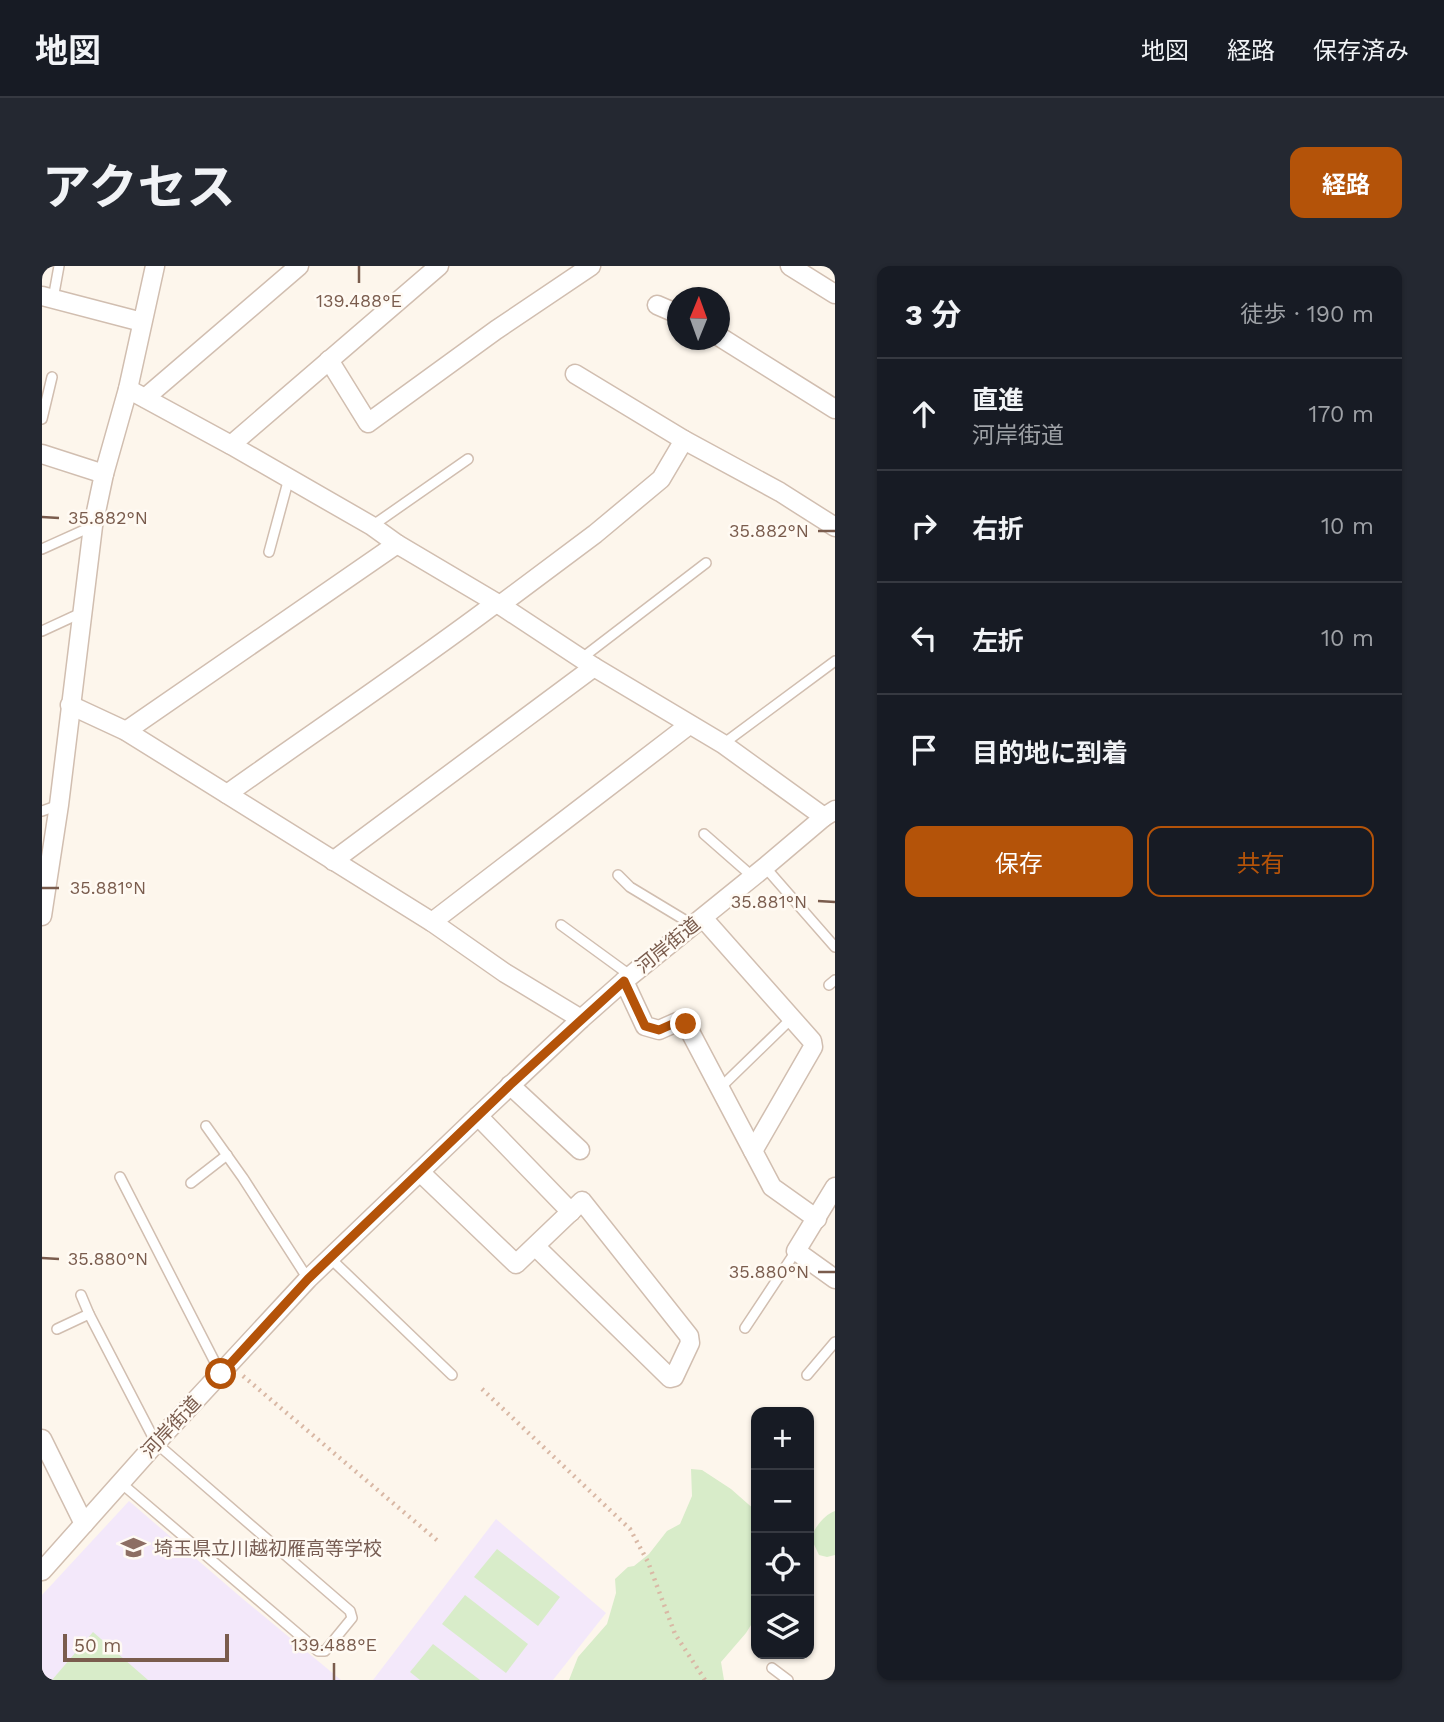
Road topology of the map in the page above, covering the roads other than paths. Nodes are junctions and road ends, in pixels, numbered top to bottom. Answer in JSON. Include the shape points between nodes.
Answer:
{"nodes":[{"id":1,"x":60,"y":266,"type":"edge"},
{"id":2,"x":155,"y":266,"type":"edge"},
{"id":3,"x":439,"y":266,"type":"edge"},
{"id":4,"x":591,"y":266,"type":"edge"},
{"id":5,"x":790,"y":266,"type":"edge"},
{"id":6,"x":294,"y":268,"type":"edge"},
{"id":7,"x":835,"y":294,"type":"edge"},
{"id":8,"x":48,"y":297,"type":"edge"},
{"id":9,"x":657,"y":305,"type":"dead end"},
{"id":10,"x":667,"y":310,"type":"edge"},
{"id":11,"x":142,"y":322,"type":"junction"},
{"id":12,"x":730,"y":344,"type":"edge"},
{"id":13,"x":330,"y":360,"type":"junction"},
{"id":14,"x":575,"y":374,"type":"dead end"},
{"id":15,"x":52,"y":377,"type":"dead end"},
{"id":16,"x":128,"y":389,"type":"junction"},
{"id":17,"x":145,"y":398,"type":"junction"},
{"id":18,"x":835,"y":408,"type":"edge"},
{"id":19,"x":42,"y":419,"type":"edge"},
{"id":20,"x":684,"y":440,"type":"junction"},
{"id":21,"x":231,"y":445,"type":"junction"},
{"id":22,"x":45,"y":457,"type":"edge"},
{"id":23,"x":468,"y":459,"type":"dead end"},
{"id":24,"x":104,"y":474,"type":"junction"},
{"id":25,"x":289,"y":478,"type":"junction"},
{"id":26,"x":93,"y":526,"type":"junction"},
{"id":27,"x":372,"y":526,"type":"junction"},
{"id":28,"x":835,"y":527,"type":"edge"},
{"id":29,"x":397,"y":544,"type":"junction"},
{"id":30,"x":42,"y":549,"type":"edge"},
{"id":31,"x":269,"y":552,"type":"dead end"},
{"id":32,"x":706,"y":563,"type":"dead end"},
{"id":33,"x":498,"y":604,"type":"junction"},
{"id":34,"x":81,"y":613,"type":"junction"},
{"id":35,"x":42,"y":631,"type":"edge"},
{"id":36,"x":835,"y":661,"type":"edge"},
{"id":37,"x":588,"y":662,"type":"junction"},
{"id":38,"x":71,"y":705,"type":"junction"},
{"id":39,"x":689,"y":725,"type":"junction"},
{"id":40,"x":126,"y":731,"type":"junction"},
{"id":41,"x":723,"y":744,"type":"junction"},
{"id":42,"x":227,"y":794,"type":"junction"},
{"id":43,"x":50,"y":808,"type":"edge"},
{"id":44,"x":830,"y":814,"type":"edge"},
{"id":45,"x":704,"y":834,"type":"dead end"},
{"id":46,"x":332,"y":861,"type":"junction"},
{"id":47,"x":759,"y":872,"type":"junction"},
{"id":48,"x":618,"y":874,"type":"dead end"},
{"id":49,"x":42,"y":916,"type":"edge"},
{"id":50,"x":698,"y":921,"type":"junction"},
{"id":51,"x":432,"y":922,"type":"junction"},
{"id":52,"x":561,"y":925,"type":"dead end"},
{"id":53,"x":835,"y":947,"type":"edge"},
{"id":54,"x":628,"y":978,"type":"junction"},
{"id":55,"x":792,"y":1018,"type":"junction"},
{"id":56,"x":581,"y":1019,"type":"junction"},
{"id":57,"x":510,"y":1085,"type":"junction"},
{"id":58,"x":720,"y":1088,"type":"junction"},
{"id":59,"x":478,"y":1115,"type":"junction"},
{"id":60,"x":206,"y":1126,"type":"dead end"},
{"id":61,"x":580,"y":1150,"type":"dead end"},
{"id":62,"x":752,"y":1151,"type":"junction"},
{"id":63,"x":227,"y":1155,"type":"junction"},
{"id":64,"x":420,"y":1172,"type":"junction"},
{"id":65,"x":120,"y":1177,"type":"dead end"},
{"id":66,"x":191,"y":1183,"type":"dead end"},
{"id":67,"x":835,"y":1187,"type":"edge"},
{"id":68,"x":571,"y":1212,"type":"junction"},
{"id":69,"x":817,"y":1219,"type":"junction"},
{"id":70,"x":536,"y":1247,"type":"junction"},
{"id":71,"x":796,"y":1251,"type":"junction"},
{"id":72,"x":330,"y":1258,"type":"junction"},
{"id":73,"x":308,"y":1279,"type":"junction"},
{"id":74,"x":835,"y":1279,"type":"edge"},
{"id":75,"x":81,"y":1295,"type":"dead end"},
{"id":76,"x":89,"y":1314,"type":"junction"},
{"id":77,"x":745,"y":1328,"type":"dead end"},
{"id":78,"x":57,"y":1329,"type":"dead end"},
{"id":79,"x":835,"y":1342,"type":"edge"},
{"id":80,"x":225,"y":1369,"type":"junction"},
{"id":81,"x":452,"y":1375,"type":"dead end"},
{"id":82,"x":807,"y":1375,"type":"dead end"},
{"id":83,"x":42,"y":1439,"type":"edge"},
{"id":84,"x":156,"y":1443,"type":"junction"},
{"id":85,"x":121,"y":1483,"type":"junction"},
{"id":86,"x":84,"y":1524,"type":"junction"},
{"id":87,"x":42,"y":1571,"type":"edge"},
{"id":88,"x":772,"y":1668,"type":"dead end"},
{"id":89,"x":788,"y":1680,"type":"edge"}],
"edges":[{"from":1,"to":8,"type":"lane"},
{"from":2,"to":11,"type":"street"},
{"from":3,"to":13,"type":"street"},
{"from":4,"to":13,"type":"street","via":[[368,423]]},
{"from":5,"to":7,"type":"street"},
{"from":6,"to":17,"type":"street"},
{"from":8,"to":11,"type":"street"},
{"from":9,"to":10,"type":"street"},
{"from":11,"to":16,"type":"street"},
{"from":12,"to":18,"type":"street"},
{"from":13,"to":21,"type":"street"},
{"from":14,"to":20,"type":"street"},
{"from":15,"to":19,"type":"lane"},
{"from":16,"to":17,"type":"street"},
{"from":16,"to":24,"type":"street"},
{"from":17,"to":21,"type":"street"},
{"from":20,"to":28,"type":"street"},
{"from":20,"to":33,"type":"street","via":[[661,479]]},
{"from":21,"to":25,"type":"street"},
{"from":22,"to":24,"type":"street"},
{"from":23,"to":27,"type":"lane"},
{"from":24,"to":26,"type":"street"},
{"from":25,"to":27,"type":"street"},
{"from":25,"to":31,"type":"lane"},
{"from":26,"to":30,"type":"lane"},
{"from":26,"to":34,"type":"street"},
{"from":27,"to":29,"type":"street"},
{"from":29,"to":33,"type":"street"},
{"from":29,"to":40,"type":"street"},
{"from":32,"to":37,"type":"lane"},
{"from":33,"to":37,"type":"street"},
{"from":33,"to":42,"type":"street"},
{"from":34,"to":35,"type":"lane"},
{"from":34,"to":38,"type":"street"},
{"from":36,"to":41,"type":"lane"},
{"from":37,"to":39,"type":"street"},
{"from":37,"to":46,"type":"street"},
{"from":38,"to":40,"type":"street"},
{"from":38,"to":43,"type":"street"},
{"from":39,"to":41,"type":"street"},
{"from":39,"to":51,"type":"street"},
{"from":40,"to":42,"type":"street"},
{"from":41,"to":44,"type":"street"},
{"from":42,"to":46,"type":"street"},
{"from":43,"to":49,"type":"street"},
{"from":44,"to":47,"type":"street","name":"河岸街道"},
{"from":45,"to":47,"type":"lane"},
{"from":46,"to":51,"type":"street"},
{"from":47,"to":50,"type":"street","name":"河岸街道"},
{"from":47,"to":53,"type":"lane"},
{"from":48,"to":50,"type":"lane","via":[[630,887]]},
{"from":50,"to":54,"type":"street","name":"河岸街道"},
{"from":50,"to":55,"type":"street"},
{"from":51,"to":56,"type":"street"},
{"from":52,"to":54,"type":"lane"},
{"from":54,"to":56,"type":"street","name":"河岸街道"},
{"from":54,"to":58,"type":"street","via":[[645,1026],[659,1030],[677,1022],[686,1024]]},
{"from":55,"to":58,"type":"lane"},
{"from":55,"to":62,"type":"street","via":[[813,1047]]},
{"from":56,"to":57,"type":"street","name":"河岸街道"},
{"from":57,"to":59,"type":"street","name":"河岸街道"},
{"from":57,"to":61,"type":"street"},
{"from":58,"to":62,"type":"street"},
{"from":59,"to":64,"type":"street","name":"河岸街道"},
{"from":59,"to":68,"type":"street"},
{"from":60,"to":63,"type":"lane"},
{"from":62,"to":69,"type":"street","via":[[772,1187]]},
{"from":63,"to":66,"type":"lane"},
{"from":63,"to":73,"type":"lane"},
{"from":64,"to":70,"type":"street","via":[[516,1264]]},
{"from":64,"to":72,"type":"street","name":"河岸街道"},
{"from":65,"to":80,"type":"lane"},
{"from":67,"to":69,"type":"street"},
{"from":68,"to":70,"type":"street"},
{"from":68,"to":70,"type":"street","via":[[582,1201],[689,1336],[674,1377]]},
{"from":69,"to":71,"type":"street"},
{"from":71,"to":74,"type":"street"},
{"from":71,"to":77,"type":"lane"},
{"from":72,"to":73,"type":"street","name":"河岸街道"},
{"from":72,"to":81,"type":"lane"},
{"from":73,"to":80,"type":"street","name":"河岸街道"},
{"from":75,"to":76,"type":"lane"},
{"from":76,"to":78,"type":"lane"},
{"from":76,"to":84,"type":"lane"},
{"from":79,"to":82,"type":"lane"},
{"from":80,"to":84,"type":"street","name":"河岸街道"},
{"from":83,"to":86,"type":"street"},
{"from":84,"to":85,"type":"street","name":"河岸街道"},
{"from":84,"to":85,"type":"lane","via":[[351,1611],[352,1618],[325,1651],[317,1651]]},
{"from":85,"to":86,"type":"street","name":"河岸街道"},
{"from":86,"to":87,"type":"street","name":"河岸街道"},
{"from":88,"to":89,"type":"lane"}]}
